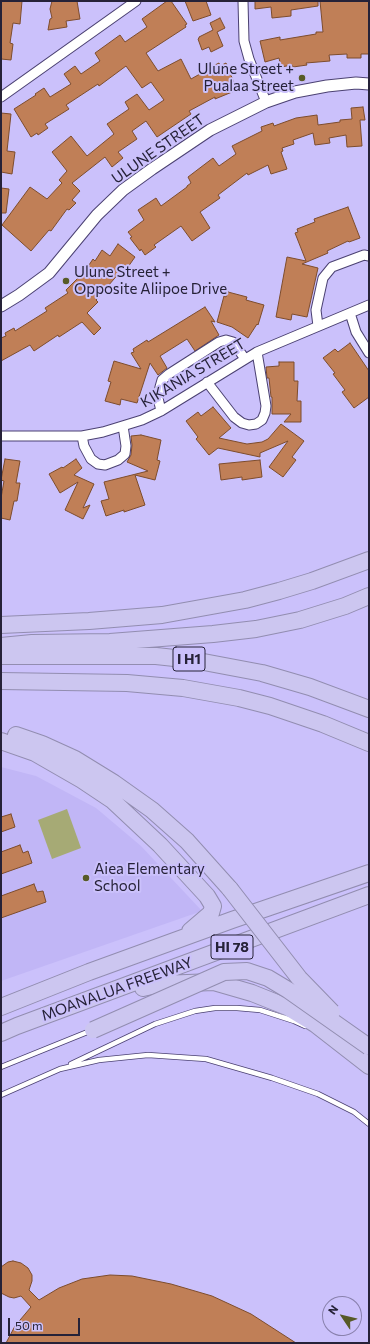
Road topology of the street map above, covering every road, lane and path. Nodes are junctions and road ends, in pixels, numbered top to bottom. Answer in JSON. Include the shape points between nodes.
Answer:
{"nodes":[{"id":1,"x":136,"y":1,"type":"edge"},
{"id":2,"x":244,"y":1,"type":"edge"},
{"id":3,"x":369,"y":84,"type":"edge"},
{"id":4,"x":1,"y":97,"type":"edge"},
{"id":5,"x":266,"y":102,"type":"junction"},
{"id":6,"x":369,"y":256,"type":"edge"},
{"id":7,"x":369,"y":305,"type":"edge"},
{"id":8,"x":1,"y":306,"type":"edge"},
{"id":9,"x":350,"y":313,"type":"junction"},
{"id":10,"x":318,"y":326,"type":"junction"},
{"id":11,"x":257,"y":352,"type":"junction"},
{"id":12,"x":369,"y":353,"type":"edge"},
{"id":13,"x":245,"y":359,"type":"junction"},
{"id":14,"x":206,"y":382,"type":"junction"},
{"id":15,"x":161,"y":411,"type":"junction"},
{"id":16,"x":123,"y":426,"type":"junction"},
{"id":17,"x":1,"y":436,"type":"edge"},
{"id":18,"x":82,"y":436,"type":"junction"},
{"id":19,"x":369,"y":560,"type":"edge"},
{"id":20,"x":369,"y":596,"type":"edge"},
{"id":21,"x":1,"y":625,"type":"edge"},
{"id":22,"x":1,"y":646,"type":"edge"},
{"id":23,"x":1,"y":656,"type":"edge"},
{"id":24,"x":1,"y":681,"type":"edge"},
{"id":25,"x":369,"y":709,"type":"edge"},
{"id":26,"x":323,"y":724,"type":"junction"},
{"id":27,"x":1,"y":730,"type":"edge"},
{"id":28,"x":1,"y":740,"type":"edge"},
{"id":29,"x":369,"y":743,"type":"edge"},
{"id":30,"x":369,"y":750,"type":"edge"},
{"id":31,"x":369,"y":873,"type":"edge"},
{"id":32,"x":369,"y":895,"type":"edge"},
{"id":33,"x":178,"y":940,"type":"junction"},
{"id":34,"x":89,"y":972,"type":"junction"},
{"id":35,"x":1,"y":997,"type":"edge"},
{"id":36,"x":95,"y":998,"type":"junction"},
{"id":37,"x":1,"y":1007,"type":"edge"},
{"id":38,"x":311,"y":1029,"type":"dead end"},
{"id":39,"x":93,"y":1030,"type":"joint"},
{"id":40,"x":1,"y":1033,"type":"edge"},
{"id":41,"x":318,"y":1033,"type":"dead end"},
{"id":42,"x":369,"y":1046,"type":"edge"},
{"id":43,"x":1,"y":1067,"type":"edge"},
{"id":44,"x":369,"y":1067,"type":"edge"},
{"id":45,"x":60,"y":1069,"type":"junction"},
{"id":46,"x":1,"y":1096,"type":"edge"},
{"id":47,"x":369,"y":1124,"type":"edge"}],
"edges":[{"from":1,"to":4,"type":"street"},
{"from":2,"to":5,"type":"street","via":[[244,41]]},
{"from":3,"to":5,"type":"street","name":"ULUNE STREET","via":[[327,86],[295,92]]},
{"from":5,"to":8,"type":"street","name":"ULUNE STREET","via":[[210,130],[123,190],[97,215],[49,273]]},
{"from":6,"to":10,"type":"street","via":[[364,255],[332,267],[324,278],[316,310]]},
{"from":7,"to":9,"type":"street","name":"KIKANIA STREET"},
{"from":9,"to":10,"type":"street","name":"KIKANIA STREET"},
{"from":9,"to":12,"type":"street","via":[[356,332]]},
{"from":10,"to":11,"type":"street","name":"KIKANIA STREET"},
{"from":11,"to":13,"type":"street","name":"KIKANIA STREET"},
{"from":11,"to":14,"type":"street","via":[[266,406],[262,420],[256,424],[242,423],[234,417]]},
{"from":13,"to":14,"type":"street","name":"KIKANIA STREET"},
{"from":13,"to":15,"type":"street","via":[[233,342],[226,340],[212,346],[162,380],[158,398]]},
{"from":14,"to":15,"type":"street","name":"KIKANIA STREET"},
{"from":15,"to":16,"type":"street","name":"KIKANIA STREET"},
{"from":16,"to":18,"type":"street","name":"KIKANIA STREET"},
{"from":16,"to":18,"type":"street","via":[[125,454],[105,465],[91,459]]},
{"from":17,"to":18,"type":"street","name":"KIKANIA STREET"},
{"from":19,"to":21,"type":"highway","via":[[279,591],[162,615]]},
{"from":20,"to":22,"type":"highway","via":[[308,618],[249,630],[110,642]]},
{"from":23,"to":25,"type":"highway","number":"I H1","via":[[156,656],[193,660],[276,677]]},
{"from":24,"to":26,"type":"highway","number":"I H1","via":[[127,683],[183,688],[245,700]]},
{"from":26,"to":29,"type":"highway","number":"I H1"},
{"from":26,"to":30,"type":"highway"},
{"from":27,"to":42,"type":"highway","bridge":true,"via":[[42,744],[75,760],[152,810],[187,841],[230,889],[299,978]]},
{"from":28,"to":33,"type":"highway","via":[[42,757],[112,800],[189,875],[210,901],[213,910],[208,917]]},
{"from":31,"to":33,"type":"highway","name":"MOANALUA FREEWAY","number":"HI 78"},
{"from":32,"to":36,"type":"highway","name":"MOANALUA FREEWAY","number":"HI 78"},
{"from":33,"to":34,"type":"highway","name":"MOANALUA FREEWAY","number":"HI 78"},
{"from":34,"to":35,"type":"highway"},
{"from":34,"to":37,"type":"highway","number":"HI 78"},
{"from":36,"to":40,"type":"highway","name":"MOANALUA FREEWAY","number":"HI 78"},
{"from":36,"to":44,"type":"highway","via":[[161,984],[214,982],[287,1007],[315,1024]]},
{"from":38,"to":45,"type":"lane","via":[[260,1010],[202,1010],[155,1024]]},
{"from":39,"to":42,"type":"highway","bridge":true,"via":[[224,972],[247,971],[268,978],[288,990]]},
{"from":39,"to":43,"type":"lane"},
{"from":41,"to":44,"type":"lane"},
{"from":45,"to":46,"type":"lane"},
{"from":45,"to":47,"type":"lane","via":[[99,1060],[148,1055],[206,1059],[318,1094],[354,1112]]}]}
